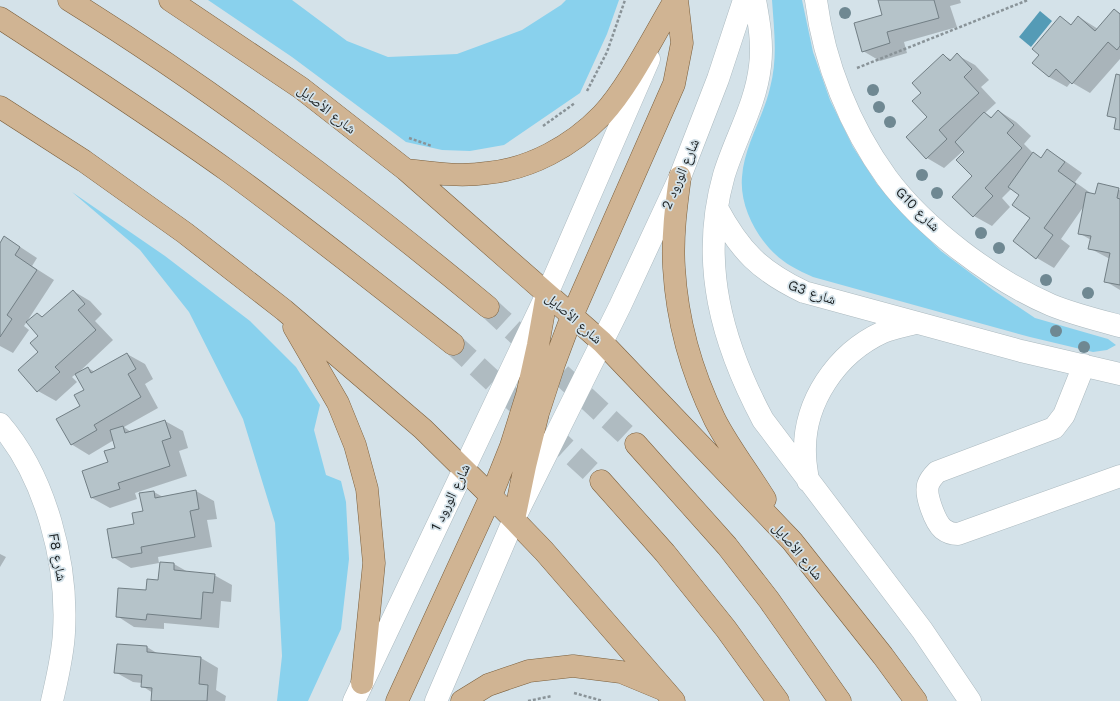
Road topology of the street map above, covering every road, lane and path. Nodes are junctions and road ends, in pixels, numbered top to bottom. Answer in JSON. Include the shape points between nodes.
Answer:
{"nodes":[{"id":1,"x":69,"y":0,"type":"edge"},
{"id":2,"x":170,"y":0,"type":"edge"},
{"id":3,"x":625,"y":0,"type":"edge"},
{"id":4,"x":676,"y":0,"type":"edge"},
{"id":5,"x":744,"y":0,"type":"edge"},
{"id":6,"x":755,"y":0,"type":"edge"},
{"id":7,"x":816,"y":0,"type":"edge"},
{"id":8,"x":1028,"y":0,"type":"edge"},
{"id":9,"x":0,"y":18,"type":"edge"},
{"id":10,"x":835,"y":77,"type":"junction"},
{"id":11,"x":584,"y":96,"type":"dead end"},
{"id":12,"x":578,"y":101,"type":"dead end"},
{"id":13,"x":0,"y":107,"type":"edge"},
{"id":14,"x":542,"y":127,"type":"dead end"},
{"id":15,"x":406,"y":170,"type":"junction"},
{"id":16,"x":680,"y":177,"type":"junction"},
{"id":17,"x":717,"y":208,"type":"junction"},
{"id":18,"x":547,"y":294,"type":"junction"},
{"id":19,"x":488,"y":307,"type":"tunnel mouth"},
{"id":20,"x":284,"y":310,"type":"junction"},
{"id":21,"x":572,"y":316,"type":"junction"},
{"id":22,"x":915,"y":323,"type":"junction"},
{"id":23,"x":1120,"y":326,"type":"edge"},
{"id":24,"x":602,"y":342,"type":"junction"},
{"id":25,"x":453,"y":344,"type":"tunnel mouth"},
{"id":26,"x":1107,"y":367,"type":"edge"},
{"id":27,"x":0,"y":424,"type":"edge"},
{"id":28,"x":636,"y":444,"type":"tunnel mouth"},
{"id":29,"x":464,"y":470,"type":"junction"},
{"id":30,"x":1120,"y":476,"type":"edge"},
{"id":31,"x":601,"y":481,"type":"tunnel mouth"},
{"id":32,"x":808,"y":481,"type":"junction"},
{"id":33,"x":491,"y":496,"type":"junction"},
{"id":34,"x":514,"y":519,"type":"junction"},
{"id":35,"x":792,"y":541,"type":"junction"},
{"id":36,"x":358,"y":692,"type":"edge"},
{"id":37,"x":570,"y":693,"type":"dead end"},
{"id":38,"x":558,"y":694,"type":"dead end"},
{"id":39,"x":670,"y":696,"type":"edge"},
{"id":40,"x":52,"y":701,"type":"edge"},
{"id":41,"x":397,"y":701,"type":"edge"},
{"id":42,"x":436,"y":701,"type":"edge"},
{"id":43,"x":462,"y":701,"type":"edge"},
{"id":44,"x":528,"y":701,"type":"edge"},
{"id":45,"x":603,"y":701,"type":"edge"},
{"id":46,"x":778,"y":701,"type":"edge"},
{"id":47,"x":840,"y":701,"type":"edge"},
{"id":48,"x":916,"y":701,"type":"edge"},
{"id":49,"x":970,"y":701,"type":"edge"}],
"edges":[{"from":1,"to":19,"type":"main road","via":[[183,74],[271,136],[345,191]]},
{"from":2,"to":15,"type":"main road","name":"شارع الأصايل","via":[[301,88]]},
{"from":3,"to":11,"type":"path","via":[[607,52]]},
{"from":4,"to":15,"type":"main road","via":[[627,81],[606,109],[572,140],[550,154],[520,166],[488,173],[452,175]]},
{"from":4,"to":18,"type":"street"},
{"from":4,"to":21,"type":"main road","via":[[682,43],[674,84]]},
{"from":5,"to":16,"type":"street","name":"شارع الورود 2","via":[[718,79]]},
{"from":6,"to":17,"type":"street","via":[[761,47],[758,77],[724,177]]},
{"from":7,"to":10,"type":"street","name":"G10 شارع","via":[[819,24]]},
{"from":8,"to":10,"type":"path"},
{"from":9,"to":25,"type":"main road","via":[[110,89],[228,171]]},
{"from":10,"to":23,"type":"street","name":"G10 شارع","via":[[856,130],[888,178],[926,221],[970,257],[1012,286],[1051,305]]},
{"from":12,"to":14,"type":"path"},
{"from":13,"to":20,"type":"main road","via":[[97,170]]},
{"from":15,"to":18,"type":"main road","name":"شارع الأصايل"},
{"from":16,"to":24,"type":"street","name":"شارع الورود 2"},
{"from":16,"to":35,"type":"main road","via":[[674,222],[674,268],[679,313],[693,368],[715,420]]},
{"from":17,"to":22,"type":"street","name":"G3 شارع","via":[[744,250],[761,267],[781,281],[804,292]]},
{"from":17,"to":32,"type":"street","via":[[715,274],[719,307],[729,347],[744,384],[763,420]]},
{"from":18,"to":21,"type":"main road","name":"شارع الأصايل"},
{"from":18,"to":29,"type":"street","name":"شارع الورود 1"},
{"from":18,"to":33,"type":"main road","via":[[527,395],[511,446]]},
{"from":20,"to":29,"type":"main road","via":[[423,429]]},
{"from":20,"to":36,"type":"main road","via":[[338,403],[355,445],[367,489],[374,563]]},
{"from":21,"to":24,"type":"main road","name":"شارع الأصايل"},
{"from":21,"to":34,"type":"main road","via":[[538,413]]},
{"from":22,"to":26,"type":"street","name":"G3 شارع","via":[[1021,351]]},
{"from":22,"to":32,"type":"street","via":[[883,332],[855,349],[831,372],[817,397],[808,424],[805,452]]},
{"from":24,"to":34,"type":"street"},
{"from":24,"to":35,"type":"main road","name":"شارع الأصايل"},
{"from":26,"to":30,"type":"street","via":[[1054,428],[937,472],[928,485],[929,499],[943,528],[950,533],[958,534]]},
{"from":27,"to":40,"type":"street","name":"F8 شارع","via":[[34,478],[53,528],[63,580],[64,633]]},
{"from":28,"to":47,"type":"main road","via":[[727,546],[774,606]]},
{"from":29,"to":33,"type":"main road"},
{"from":29,"to":36,"type":"street","name":"شارع الورود 1"},
{"from":31,"to":46,"type":"main road","via":[[721,623]]},
{"from":32,"to":49,"type":"street","via":[[918,624]]},
{"from":33,"to":34,"type":"main road"},
{"from":33,"to":41,"type":"main road"},
{"from":34,"to":39,"type":"main road"},
{"from":34,"to":42,"type":"street"},
{"from":35,"to":48,"type":"main road","name":"شارع الأصايل"},
{"from":37,"to":45,"type":"path"},
{"from":38,"to":44,"type":"path"},
{"from":39,"to":43,"type":"main road","via":[[621,672],[573,666],[530,671],[488,685]]}]}
